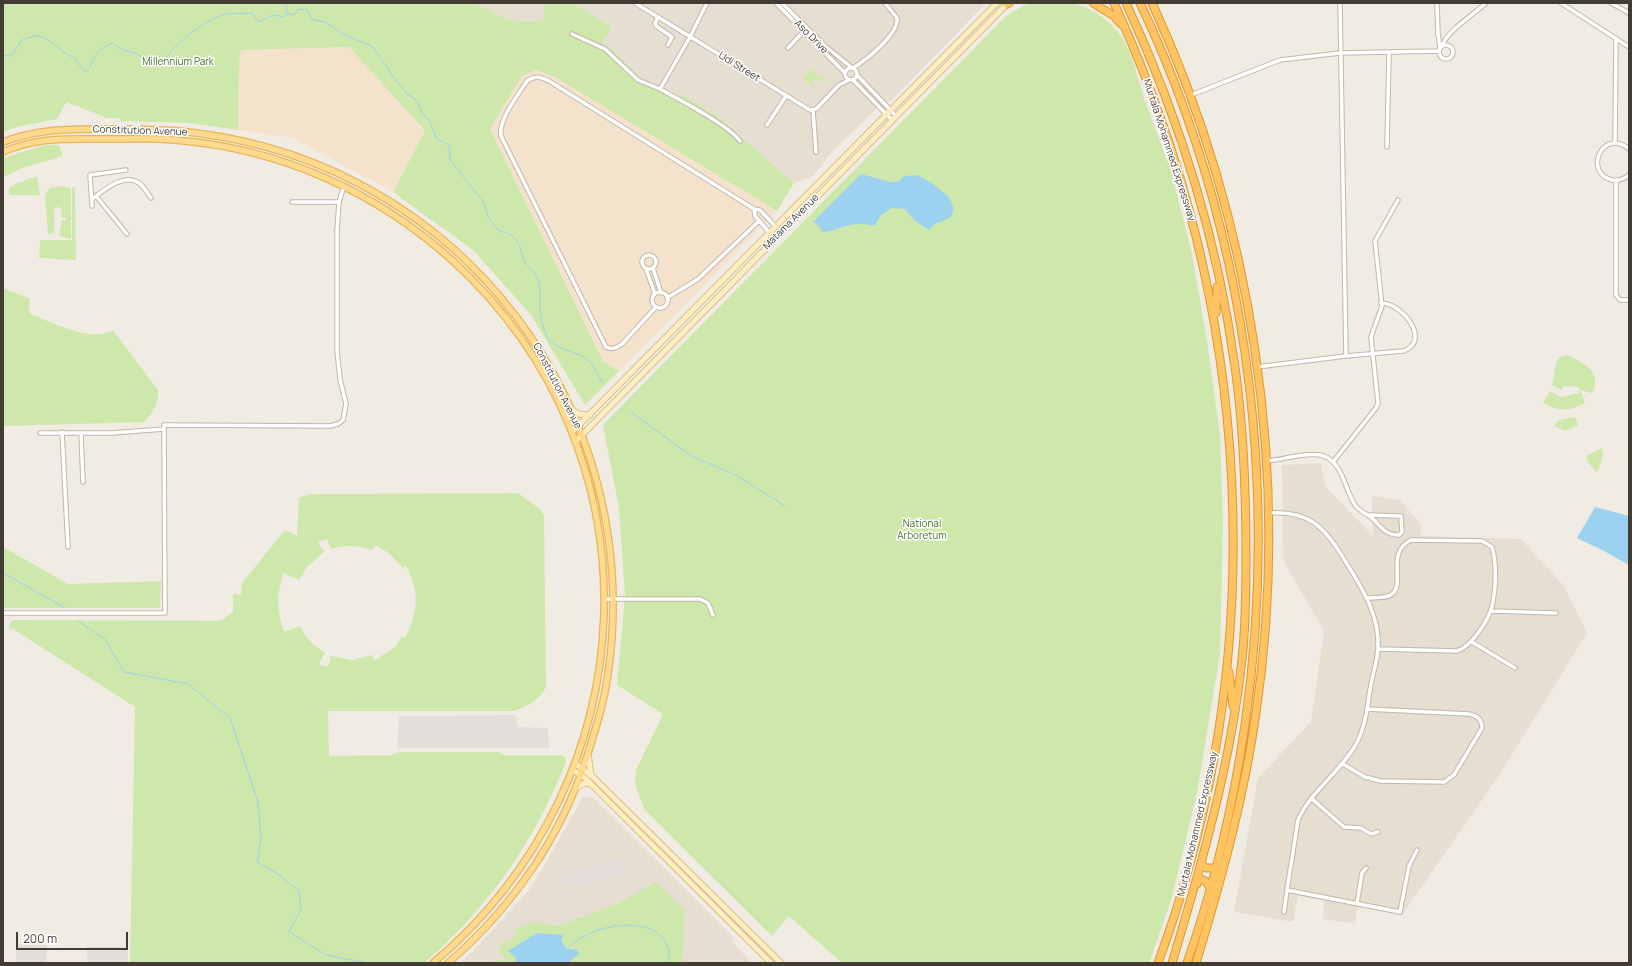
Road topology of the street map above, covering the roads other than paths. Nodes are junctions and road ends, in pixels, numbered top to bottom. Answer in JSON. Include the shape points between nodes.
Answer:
{"nodes":[{"id":1,"x":635,"y":3,"type":"edge"},
{"id":2,"x":707,"y":3,"type":"edge"},
{"id":3,"x":776,"y":3,"type":"edge"},
{"id":4,"x":782,"y":3,"type":"edge"},
{"id":5,"x":885,"y":3,"type":"edge"},
{"id":6,"x":997,"y":3,"type":"edge"},
{"id":7,"x":1008,"y":3,"type":"edge"},
{"id":8,"x":1093,"y":3,"type":"edge"},
{"id":9,"x":1114,"y":3,"type":"edge"},
{"id":10,"x":1126,"y":3,"type":"edge"},
{"id":11,"x":1140,"y":3,"type":"edge"},
{"id":12,"x":1152,"y":3,"type":"edge"},
{"id":13,"x":1156,"y":3,"type":"edge"},
{"id":14,"x":1340,"y":3,"type":"edge"},
{"id":15,"x":1437,"y":3,"type":"edge"},
{"id":16,"x":1486,"y":3,"type":"edge"},
{"id":17,"x":1561,"y":3,"type":"edge"},
{"id":18,"x":1611,"y":3,"type":"edge"},
{"id":19,"x":1629,"y":13,"type":"edge"},
{"id":20,"x":658,"y":17,"type":"junction"},
{"id":21,"x":1159,"y":19,"type":"junction"},
{"id":22,"x":1124,"y":26,"type":"junction"},
{"id":23,"x":973,"y":27,"type":"junction"},
{"id":24,"x":804,"y":31,"type":"junction"},
{"id":25,"x":979,"y":32,"type":"junction"},
{"id":26,"x":572,"y":34,"type":"dead end"},
{"id":27,"x":690,"y":37,"type":"junction"},
{"id":28,"x":1616,"y":39,"type":"junction"},
{"id":29,"x":668,"y":45,"type":"dead end"},
{"id":30,"x":1441,"y":47,"type":"junction"},
{"id":31,"x":1629,"y":47,"type":"edge"},
{"id":32,"x":788,"y":48,"type":"dead end"},
{"id":33,"x":1438,"y":51,"type":"junction"},
{"id":34,"x":1389,"y":52,"type":"junction"},
{"id":35,"x":1340,"y":53,"type":"junction"},
{"id":36,"x":862,"y":63,"type":"junction"},
{"id":37,"x":852,"y":67,"type":"junction"},
{"id":38,"x":845,"y":74,"type":"junction"},
{"id":39,"x":858,"y":74,"type":"junction"},
{"id":40,"x":851,"y":80,"type":"junction"},
{"id":41,"x":840,"y":85,"type":"junction"},
{"id":42,"x":660,"y":89,"type":"junction"},
{"id":43,"x":1191,"y":95,"type":"junction"},
{"id":44,"x":786,"y":96,"type":"junction"},
{"id":45,"x":813,"y":110,"type":"junction"},
{"id":46,"x":888,"y":112,"type":"junction"},
{"id":47,"x":894,"y":118,"type":"junction"},
{"id":48,"x":767,"y":125,"type":"dead end"},
{"id":49,"x":740,"y":141,"type":"dead end"},
{"id":50,"x":3,"y":142,"type":"edge"},
{"id":51,"x":1615,"y":143,"type":"junction"},
{"id":52,"x":1387,"y":147,"type":"dead end"},
{"id":53,"x":1629,"y":149,"type":"edge"},
{"id":54,"x":3,"y":152,"type":"edge"},
{"id":55,"x":816,"y":152,"type":"dead end"},
{"id":56,"x":126,"y":170,"type":"dead end"},
{"id":57,"x":1629,"y":175,"type":"edge"},
{"id":58,"x":1616,"y":181,"type":"junction"},
{"id":59,"x":344,"y":186,"type":"junction"},
{"id":60,"x":96,"y":196,"type":"junction"},
{"id":61,"x":151,"y":198,"type":"dead end"},
{"id":62,"x":92,"y":199,"type":"junction"},
{"id":63,"x":1398,"y":200,"type":"dead end"},
{"id":64,"x":292,"y":202,"type":"dead end"},
{"id":65,"x":339,"y":202,"type":"junction"},
{"id":66,"x":92,"y":206,"type":"dead end"},
{"id":67,"x":754,"y":209,"type":"junction"},
{"id":68,"x":759,"y":221,"type":"junction"},
{"id":69,"x":774,"y":225,"type":"dead end"},
{"id":70,"x":768,"y":230,"type":"dead end"},
{"id":71,"x":127,"y":234,"type":"dead end"},
{"id":72,"x":741,"y":263,"type":"junction"},
{"id":73,"x":653,"y":268,"type":"junction"},
{"id":74,"x":746,"y":268,"type":"junction"},
{"id":75,"x":646,"y":269,"type":"junction"},
{"id":76,"x":1218,"y":277,"type":"junction"},
{"id":77,"x":1232,"y":278,"type":"junction"},
{"id":78,"x":661,"y":293,"type":"junction"},
{"id":79,"x":655,"y":294,"type":"junction"},
{"id":80,"x":668,"y":298,"type":"junction"},
{"id":81,"x":1629,"y":300,"type":"edge"},
{"id":82,"x":1381,"y":303,"type":"junction"},
{"id":83,"x":656,"y":307,"type":"junction"},
{"id":84,"x":1248,"y":317,"type":"junction"},
{"id":85,"x":1216,"y":326,"type":"junction"},
{"id":86,"x":1372,"y":352,"type":"junction"},
{"id":87,"x":1346,"y":356,"type":"junction"},
{"id":88,"x":1257,"y":367,"type":"junction"},
{"id":89,"x":570,"y":409,"type":"junction"},
{"id":90,"x":590,"y":415,"type":"junction"},
{"id":91,"x":579,"y":426,"type":"junction"},
{"id":92,"x":164,"y":429,"type":"junction"},
{"id":93,"x":62,"y":432,"type":"junction"},
{"id":94,"x":572,"y":432,"type":"junction"},
{"id":95,"x":40,"y":433,"type":"dead end"},
{"id":96,"x":81,"y":433,"type":"junction"},
{"id":97,"x":582,"y":435,"type":"junction"},
{"id":98,"x":575,"y":442,"type":"junction"},
{"id":99,"x":1266,"y":461,"type":"junction"},
{"id":100,"x":1333,"y":462,"type":"junction"},
{"id":101,"x":83,"y":482,"type":"dead end"},
{"id":102,"x":1268,"y":513,"type":"junction"},
{"id":103,"x":1369,"y":515,"type":"junction"},
{"id":104,"x":68,"y":547,"type":"dead end"},
{"id":105,"x":1367,"y":598,"type":"junction"},
{"id":106,"x":604,"y":599,"type":"junction"},
{"id":107,"x":613,"y":599,"type":"junction"},
{"id":108,"x":1491,"y":611,"type":"junction"},
{"id":109,"x":3,"y":613,"type":"edge"},
{"id":110,"x":1556,"y":613,"type":"dead end"},
{"id":111,"x":713,"y":615,"type":"dead end"},
{"id":112,"x":1472,"y":642,"type":"junction"},
{"id":113,"x":1378,"y":649,"type":"junction"},
{"id":114,"x":1228,"y":658,"type":"junction"},
{"id":115,"x":1515,"y":668,"type":"dead end"},
{"id":116,"x":1367,"y":709,"type":"junction"},
{"id":117,"x":1256,"y":713,"type":"junction"},
{"id":118,"x":1234,"y":714,"type":"junction"},
{"id":119,"x":588,"y":754,"type":"junction"},
{"id":120,"x":1240,"y":760,"type":"junction"},
{"id":121,"x":576,"y":764,"type":"junction"},
{"id":122,"x":1343,"y":764,"type":"junction"},
{"id":123,"x":584,"y":769,"type":"junction"},
{"id":124,"x":573,"y":770,"type":"junction"},
{"id":125,"x":581,"y":775,"type":"junction"},
{"id":126,"x":593,"y":777,"type":"junction"},
{"id":127,"x":591,"y":784,"type":"junction"},
{"id":128,"x":576,"y":788,"type":"junction"},
{"id":129,"x":1311,"y":798,"type":"junction"},
{"id":130,"x":1378,"y":832,"type":"dead end"},
{"id":131,"x":1417,"y":850,"type":"dead end"},
{"id":132,"x":1202,"y":864,"type":"junction"},
{"id":133,"x":1216,"y":868,"type":"junction"},
{"id":134,"x":1366,"y":868,"type":"dead end"},
{"id":135,"x":1196,"y":886,"type":"junction"},
{"id":136,"x":1210,"y":889,"type":"junction"},
{"id":137,"x":1287,"y":890,"type":"junction"},
{"id":138,"x":1356,"y":903,"type":"junction"},
{"id":139,"x":1284,"y":912,"type":"dead end"},
{"id":140,"x":433,"y":963,"type":"edge"},
{"id":141,"x":448,"y":963,"type":"edge"},
{"id":142,"x":771,"y":963,"type":"edge"},
{"id":143,"x":781,"y":963,"type":"edge"},
{"id":144,"x":1158,"y":963,"type":"edge"},
{"id":145,"x":1172,"y":963,"type":"edge"},
{"id":146,"x":1187,"y":963,"type":"edge"},
{"id":147,"x":1196,"y":963,"type":"edge"}],
"edges":[{"from":1,"to":20,"type":"street","name":"Udi Street"},
{"from":2,"to":27,"type":"street"},
{"from":3,"to":24,"type":"street","name":"Aso Drive"},
{"from":4,"to":37,"type":"street","name":"Aso Drive","via":[[825,46]]},
{"from":5,"to":36,"type":"street","via":[[897,18],[897,27]]},
{"from":6,"to":23,"type":"main road","name":"Matama Avenue"},
{"from":7,"to":25,"type":"main road","name":"Matama Avenue"},
{"from":8,"to":22,"type":"highway","via":[[1114,16]]},
{"from":9,"to":22,"type":"highway","name":"Murtala Mohammed Expressway"},
{"from":10,"to":76,"type":"highway","name":"Murtala Mohammed Expressway","via":[[1148,52],[1178,133]]},
{"from":11,"to":77,"type":"highway","via":[[1160,48],[1198,151]]},
{"from":12,"to":21,"type":"highway"},
{"from":13,"to":21,"type":"highway"},
{"from":14,"to":35,"type":"street"},
{"from":15,"to":30,"type":"street"},
{"from":16,"to":30,"type":"street","via":[[1451,33]]},
{"from":17,"to":28,"type":"street"},
{"from":18,"to":19,"type":"street"},
{"from":20,"to":27,"type":"street","name":"Udi Street"},
{"from":20,"to":29,"type":"street","via":[[656,26],[672,37]]},
{"from":21,"to":43,"type":"highway"},
{"from":22,"to":85,"type":"highway","name":"Murtala Mohammed Expressway","via":[[1142,68],[1181,177]]},
{"from":23,"to":25,"type":"main road"},
{"from":23,"to":46,"type":"main road","name":"Matama Avenue"},
{"from":24,"to":32,"type":"street"},
{"from":24,"to":38,"type":"street","name":"Aso Drive"},
{"from":25,"to":47,"type":"main road","name":"Matama Avenue"},
{"from":26,"to":42,"type":"street","via":[[605,49],[638,80]]},
{"from":27,"to":42,"type":"street"},
{"from":27,"to":44,"type":"street","name":"Udi Street"},
{"from":28,"to":31,"type":"street"},
{"from":28,"to":51,"type":"street"},
{"from":30,"to":33,"type":"street"},
{"from":30,"to":33,"type":"street","via":[[1451,47],[1452,56],[1444,59]]},
{"from":33,"to":34,"type":"street"},
{"from":34,"to":35,"type":"street"},
{"from":34,"to":52,"type":"street"},
{"from":35,"to":43,"type":"street","via":[[1280,60]]},
{"from":35,"to":87,"type":"street"},
{"from":36,"to":37,"type":"street"},
{"from":36,"to":39,"type":"street"},
{"from":37,"to":38,"type":"street","via":[[847,69]]},
{"from":37,"to":39,"type":"street","name":"Aso Drive"},
{"from":38,"to":40,"type":"street","name":"Aso Drive"},
{"from":38,"to":41,"type":"street"},
{"from":39,"to":40,"type":"street"},
{"from":39,"to":46,"type":"street"},
{"from":40,"to":41,"type":"street"},
{"from":40,"to":46,"type":"street"},
{"from":41,"to":45,"type":"street"},
{"from":42,"to":49,"type":"street","via":[[735,135]]},
{"from":43,"to":84,"type":"highway","via":[[1224,201]]},
{"from":44,"to":45,"type":"street","name":"Udi Street"},
{"from":44,"to":48,"type":"street"},
{"from":45,"to":55,"type":"street"},
{"from":46,"to":47,"type":"street"},
{"from":46,"to":72,"type":"main road","name":"Matama Avenue"},
{"from":47,"to":74,"type":"main road","name":"Matama Avenue"},
{"from":50,"to":89,"type":"main road","name":"Constitution Avenue","via":[[30,133],[58,129],[182,131],[263,146],[312,162],[354,180],[425,225],[452,247],[491,286],[515,314],[543,354]]},
{"from":51,"to":53,"type":"street"},
{"from":51,"to":58,"type":"street","via":[[1602,149],[1597,160],[1599,171],[1604,177]]},
{"from":54,"to":59,"type":"main road","name":"Constitution Avenue","via":[[34,142],[54,139],[194,142],[267,157]]},
{"from":56,"to":62,"type":"street","via":[[90,174]]},
{"from":57,"to":58,"type":"street"},
{"from":58,"to":81,"type":"street","via":[[1616,295],[1620,300]]},
{"from":59,"to":65,"type":"street"},
{"from":59,"to":94,"type":"main road","name":"Constitution Avenue","via":[[415,229],[447,255],[474,282],[508,320],[536,360]]},
{"from":60,"to":61,"type":"street","via":[[113,183],[134,181],[140,184]]},
{"from":60,"to":62,"type":"street"},
{"from":60,"to":71,"type":"street"},
{"from":62,"to":66,"type":"street"},
{"from":63,"to":82,"type":"street","via":[[1375,240]]},
{"from":64,"to":65,"type":"street"},
{"from":65,"to":92,"type":"street","via":[[336,253],[337,351],[346,404],[343,420],[330,426],[164,425]]},
{"from":67,"to":68,"type":"street"},
{"from":67,"to":69,"type":"street","via":[[760,210]]},
{"from":67,"to":83,"type":"street","via":[[549,82],[536,77],[527,81],[502,121],[500,130],[606,347],[616,348],[622,344]]},
{"from":68,"to":70,"type":"street"},
{"from":68,"to":80,"type":"street","via":[[698,279]]},
{"from":72,"to":74,"type":"main road"},
{"from":72,"to":90,"type":"main road","name":"Matama Avenue"},
{"from":73,"to":75,"type":"street"},
{"from":73,"to":75,"type":"street","via":[[656,264],[655,259],[647,255],[641,262]]},
{"from":73,"to":78,"type":"street"},
{"from":74,"to":97,"type":"main road","name":"Matama Avenue"},
{"from":75,"to":79,"type":"street"},
{"from":76,"to":85,"type":"highway"},
{"from":76,"to":118,"type":"highway","name":"Murtala Mohammed Expressway","via":[[1235,368],[1245,470],[1245,624]]},
{"from":77,"to":84,"type":"highway"},
{"from":77,"to":120,"type":"highway","via":[[1248,378],[1255,443],[1258,510],[1255,632]]},
{"from":78,"to":79,"type":"street"},
{"from":78,"to":80,"type":"street"},
{"from":79,"to":83,"type":"street","via":[[652,300]]},
{"from":80,"to":83,"type":"street","via":[[665,306]]},
{"from":82,"to":86,"type":"street","via":[[1372,334]]},
{"from":82,"to":86,"type":"street","via":[[1393,306],[1408,318],[1413,327],[1414,340],[1408,349]]},
{"from":84,"to":88,"type":"highway"},
{"from":85,"to":114,"type":"highway","name":"Murtala Mohammed Expressway","via":[[1228,418],[1232,483],[1233,576]]},
{"from":86,"to":87,"type":"street"},
{"from":86,"to":100,"type":"street","via":[[1377,406]]},
{"from":87,"to":88,"type":"street"},
{"from":88,"to":99,"type":"highway"},
{"from":89,"to":90,"type":"main road","via":[[579,414]]},
{"from":89,"to":91,"type":"main road","name":"Constitution Avenue"},
{"from":90,"to":91,"type":"main road","name":"Matama Avenue"},
{"from":91,"to":94,"type":"main road","name":"Matama Avenue"},
{"from":91,"to":97,"type":"main road","name":"Constitution Avenue"},
{"from":92,"to":96,"type":"street"},
{"from":92,"to":109,"type":"street","via":[[165,612]]},
{"from":93,"to":95,"type":"street"},
{"from":93,"to":96,"type":"street"},
{"from":93,"to":104,"type":"street"},
{"from":94,"to":98,"type":"main road","name":"Constitution Avenue"},
{"from":96,"to":101,"type":"street"},
{"from":97,"to":98,"type":"main road","name":"Matama Avenue"},
{"from":97,"to":107,"type":"main road","name":"Constitution Avenue","via":[[604,505]]},
{"from":98,"to":106,"type":"main road","name":"Constitution Avenue","via":[[594,506],[602,558]]},
{"from":99,"to":100,"type":"street","via":[[1311,454]]},
{"from":99,"to":102,"type":"highway"},
{"from":100,"to":103,"type":"street","via":[[1355,504],[1360,511]]},
{"from":102,"to":105,"type":"street","via":[[1293,513],[1314,521],[1323,528]]},
{"from":102,"to":117,"type":"highway","via":[[1266,606]]},
{"from":103,"to":103,"type":"street","via":[[1388,534],[1402,532],[1401,516]]},
{"from":105,"to":108,"type":"street","via":[[1393,594],[1398,554],[1405,543],[1418,540],[1482,542],[1492,547],[1494,552]]},
{"from":105,"to":113,"type":"street","via":[[1376,622]]},
{"from":106,"to":107,"type":"street"},
{"from":106,"to":121,"type":"main road","name":"Constitution Avenue","via":[[598,672],[587,730]]},
{"from":107,"to":111,"type":"street","via":[[700,599],[708,603]]},
{"from":107,"to":119,"type":"main road","name":"Constitution Avenue","via":[[608,672],[599,719]]},
{"from":108,"to":110,"type":"street"},
{"from":108,"to":112,"type":"street"},
{"from":112,"to":113,"type":"street","via":[[1457,651]]},
{"from":112,"to":115,"type":"street"},
{"from":113,"to":116,"type":"street"},
{"from":114,"to":118,"type":"highway"},
{"from":114,"to":144,"type":"highway","name":"Murtala Mohammed Expressway","via":[[1208,788],[1177,910]]},
{"from":116,"to":122,"type":"street","via":[[1358,740]]},
{"from":116,"to":122,"type":"street","via":[[1469,714],[1479,718],[1482,728],[1454,775],[1444,782],[1380,781],[1366,778]]},
{"from":117,"to":120,"type":"highway"},
{"from":117,"to":147,"type":"highway","via":[[1235,823]]},
{"from":118,"to":132,"type":"highway","name":"Murtala Mohammed Expressway","via":[[1223,778]]},
{"from":119,"to":123,"type":"main road","name":"Constitution Avenue"},
{"from":119,"to":126,"type":"main road"},
{"from":120,"to":133,"type":"highway"},
{"from":121,"to":123,"type":"main road"},
{"from":121,"to":124,"type":"main road","name":"Constitution Avenue"},
{"from":122,"to":129,"type":"street"},
{"from":123,"to":125,"type":"main road","name":"Constitution Avenue"},
{"from":123,"to":126,"type":"main road"},
{"from":124,"to":125,"type":"main road"},
{"from":124,"to":140,"type":"main road","name":"Constitution Avenue","via":[[547,826],[513,879],[482,916]]},
{"from":125,"to":127,"type":"main road"},
{"from":125,"to":128,"type":"main road","name":"Constitution Avenue"},
{"from":126,"to":143,"type":"main road"},
{"from":127,"to":128,"type":"main road","via":[[585,783]]},
{"from":127,"to":142,"type":"main road"},
{"from":128,"to":141,"type":"main road","name":"Constitution Avenue","via":[[543,852],[516,892],[490,923]]},
{"from":129,"to":130,"type":"street","via":[[1346,828],[1361,828],[1371,834]]},
{"from":129,"to":137,"type":"street","via":[[1298,820]]},
{"from":131,"to":138,"type":"street","via":[[1409,866],[1400,912]]},
{"from":132,"to":133,"type":"highway","via":[[1206,868]]},
{"from":132,"to":135,"type":"highway","name":"Murtala Mohammed Expressway"},
{"from":133,"to":136,"type":"highway"},
{"from":134,"to":138,"type":"street","via":[[1362,873]]},
{"from":135,"to":136,"type":"highway","via":[[1199,879],[1202,879]]},
{"from":135,"to":145,"type":"highway","name":"Murtala Mohammed Expressway"},
{"from":136,"to":146,"type":"highway"},
{"from":137,"to":138,"type":"street"},
{"from":137,"to":139,"type":"street"}]}
